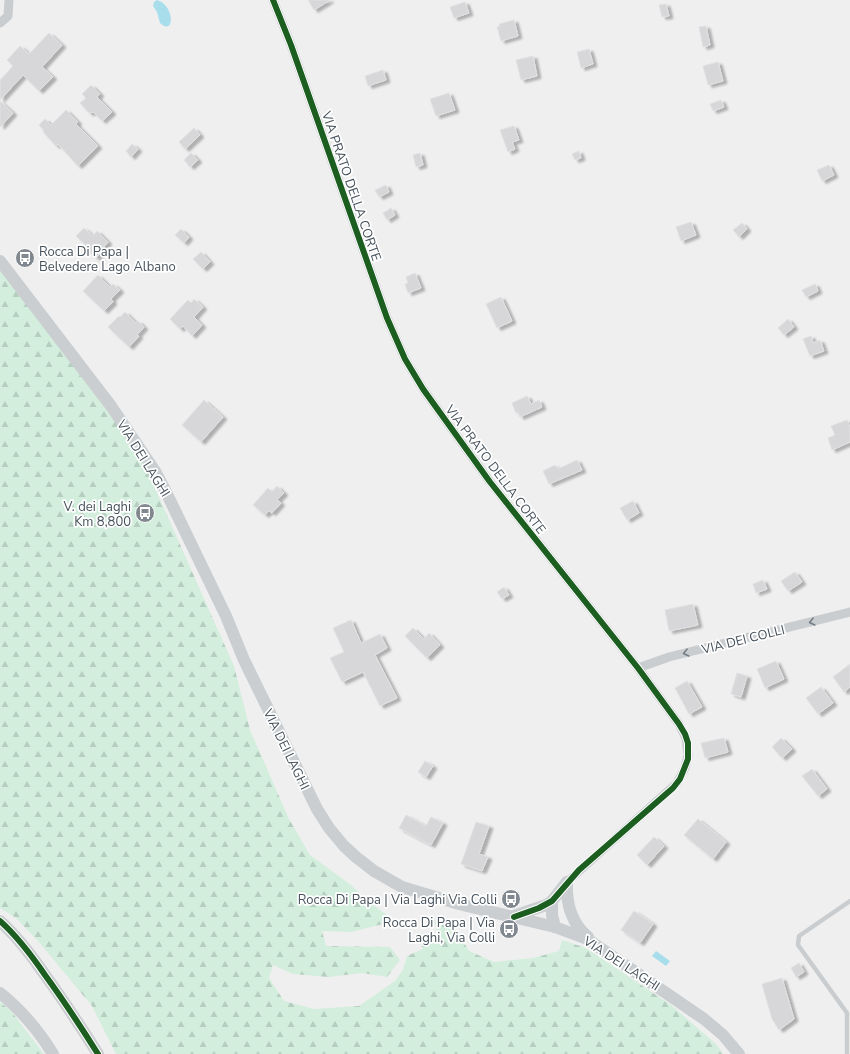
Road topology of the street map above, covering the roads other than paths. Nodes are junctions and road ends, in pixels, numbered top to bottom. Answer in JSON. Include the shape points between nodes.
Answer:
{"nodes":[{"id":1,"x":273,"y":0,"type":"edge"},
{"id":2,"x":6,"y":5,"type":"edge"},
{"id":3,"x":0,"y":23,"type":"edge"},
{"id":4,"x":0,"y":261,"type":"edge"},
{"id":5,"x":850,"y":612,"type":"edge"},
{"id":6,"x":638,"y":668,"type":"junction"},
{"id":7,"x":567,"y":882,"type":"junction"},
{"id":8,"x":552,"y":900,"type":"junction"},
{"id":9,"x":850,"y":900,"type":"edge"},
{"id":10,"x":569,"y":908,"type":"junction"},
{"id":11,"x":514,"y":917,"type":"junction"},
{"id":12,"x":0,"y":921,"type":"edge"},
{"id":13,"x":555,"y":927,"type":"junction"},
{"id":14,"x":595,"y":943,"type":"junction"},
{"id":15,"x":0,"y":993,"type":"edge"},
{"id":16,"x":53,"y":1054,"type":"edge"},
{"id":17,"x":98,"y":1054,"type":"edge"},
{"id":18,"x":738,"y":1054,"type":"edge"},
{"id":19,"x":847,"y":1054,"type":"edge"}],
"edges":[{"from":1,"to":6,"type":"street","name":"VIA PRATO DELLA CORTE","via":[[387,318],[410,369],[490,482]]},
{"from":2,"to":3,"type":"street","via":[[7,17]]},
{"from":4,"to":11,"type":"main road","name":"VIA DEI LAGHI","via":[[111,406],[158,475],[226,616],[266,707],[317,809],[334,834],[365,865],[397,885]]},
{"from":5,"to":6,"type":"street","name":"VIA DEI COLLI","one_way":true,"via":[[669,657]]},
{"from":6,"to":7,"type":"street","name":"VIA PRATO DELLA CORTE","via":[[683,729],[688,749],[685,768],[673,788]]},
{"from":7,"to":8,"type":"main road"},
{"from":7,"to":10,"type":"main road"},
{"from":8,"to":11,"type":"main road"},
{"from":8,"to":13,"type":"main road"},
{"from":9,"to":19,"type":"lane","via":[[799,936],[798,945],[847,1013]]},
{"from":10,"to":13,"type":"main road","via":[[564,919]]},
{"from":10,"to":14,"type":"main road","via":[[578,926]]},
{"from":11,"to":13,"type":"main road","name":"VIA DEI LAGHI"},
{"from":12,"to":17,"type":"main road","via":[[33,957]]},
{"from":13,"to":14,"type":"main road","name":"VIA DEI LAGHI"},
{"from":14,"to":18,"type":"main road","name":"VIA DEI LAGHI","via":[[704,1019],[723,1035]]},
{"from":15,"to":16,"type":"main road","via":[[28,1020]]}]}
